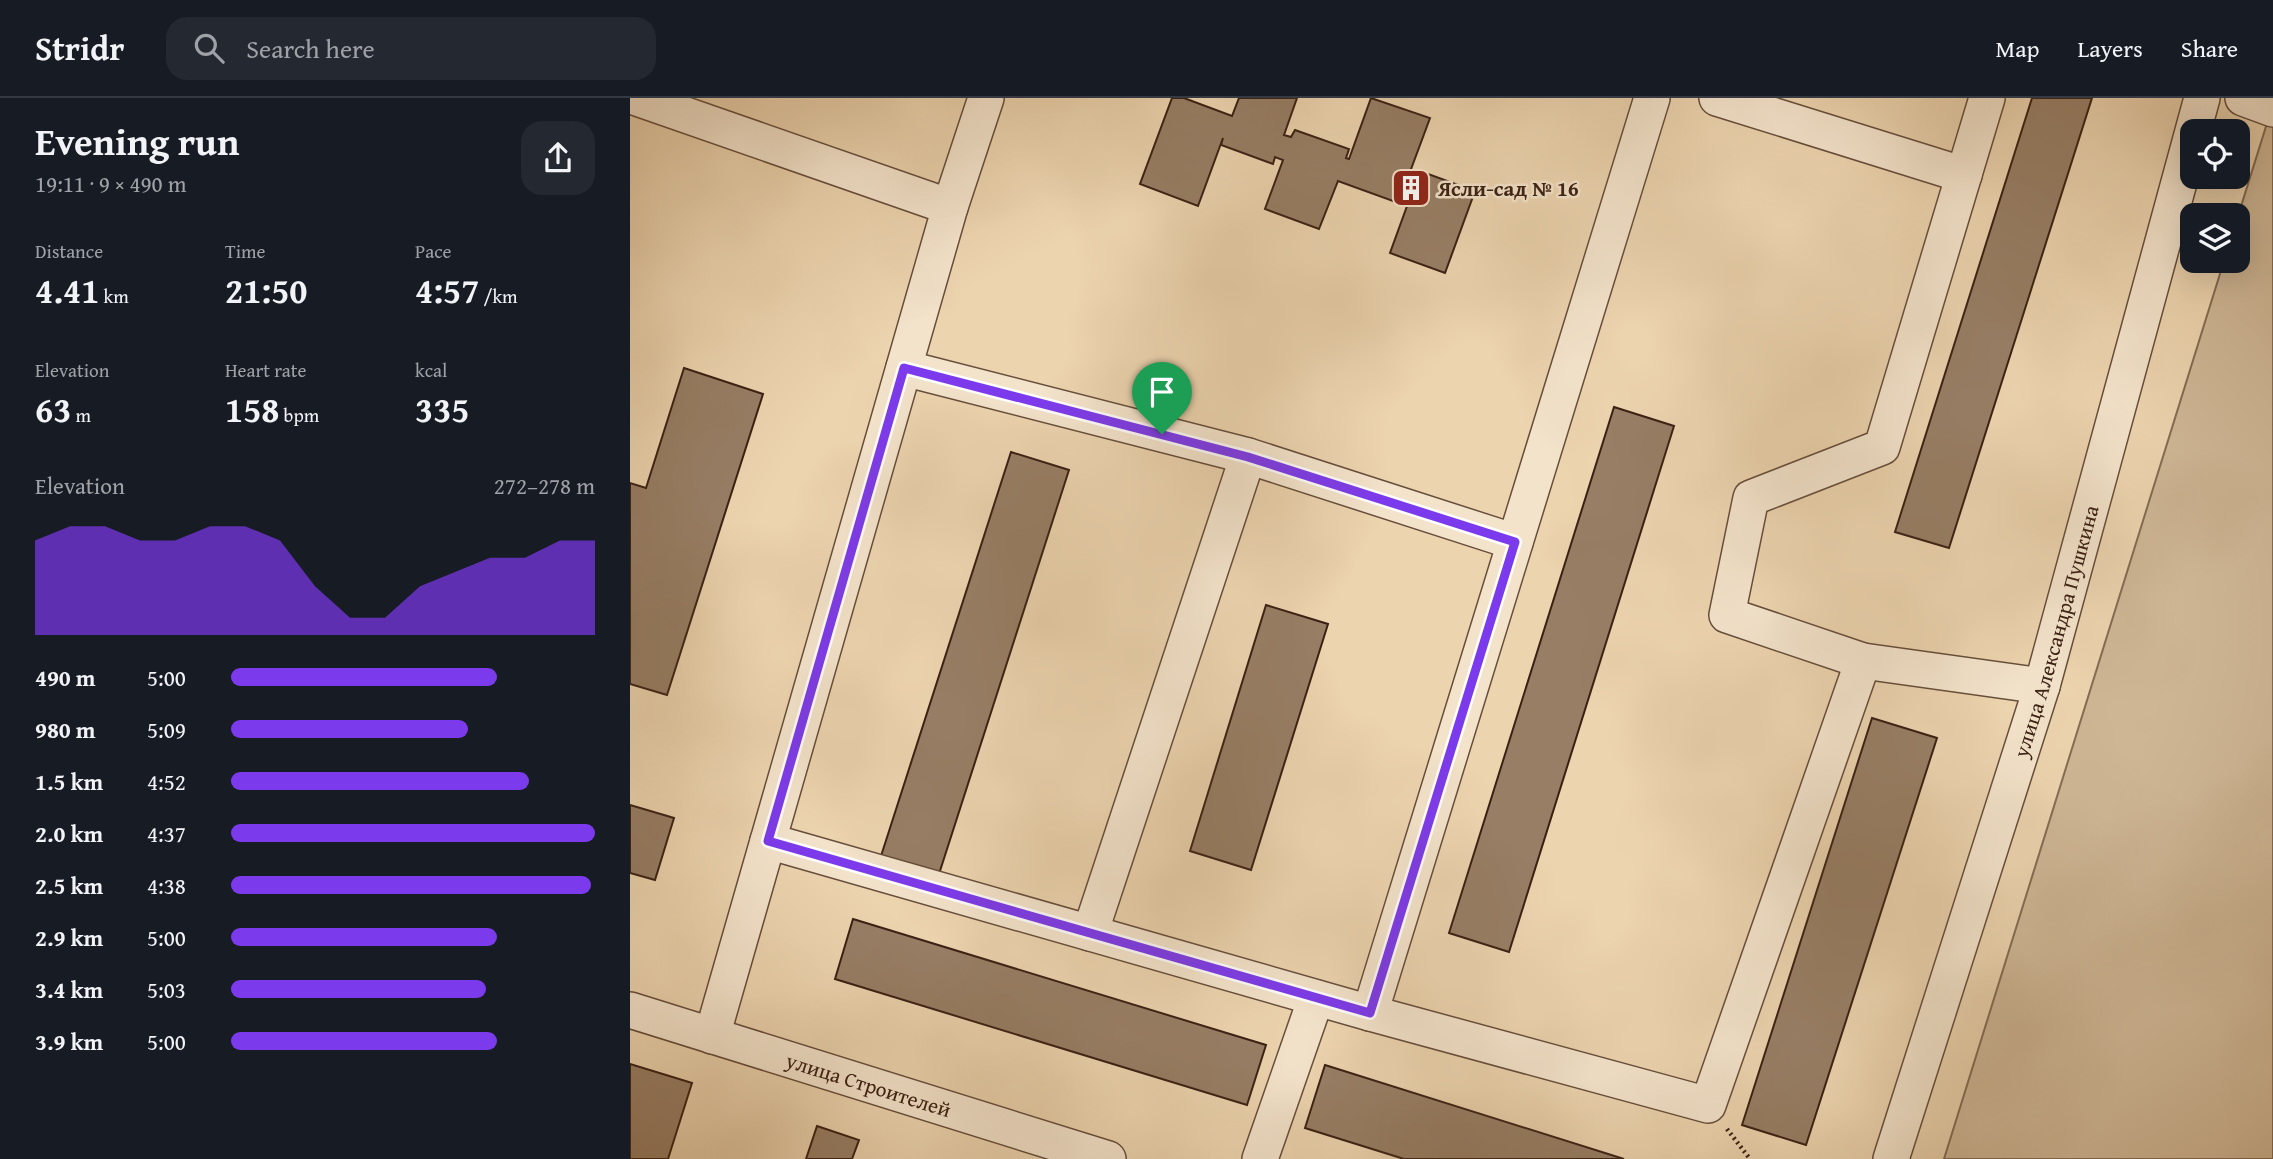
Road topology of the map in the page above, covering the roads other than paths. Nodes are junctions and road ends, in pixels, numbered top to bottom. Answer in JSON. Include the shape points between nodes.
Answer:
{"nodes":[{"id":1,"x":637,"y":98,"type":"edge"},
{"id":2,"x":986,"y":98,"type":"edge"},
{"id":3,"x":1652,"y":98,"type":"edge"},
{"id":4,"x":1717,"y":98,"type":"edge"},
{"id":5,"x":1987,"y":98,"type":"edge"},
{"id":6,"x":2202,"y":98,"type":"edge"},
{"id":7,"x":2243,"y":98,"type":"edge"},
{"id":8,"x":2273,"y":108,"type":"edge"},
{"id":9,"x":1964,"y":175,"type":"junction"},
{"id":10,"x":950,"y":207,"type":"junction"},
{"id":11,"x":904,"y":368,"type":"junction"},
{"id":12,"x":1248,"y":457,"type":"junction"},
{"id":13,"x":1515,"y":542,"type":"junction"},
{"id":14,"x":1863,"y":661,"type":"junction"},
{"id":15,"x":2042,"y":686,"type":"junction"},
{"id":16,"x":768,"y":841,"type":"junction"},
{"id":17,"x":1090,"y":933,"type":"junction"},
{"id":18,"x":1316,"y":998,"type":"junction"},
{"id":19,"x":630,"y":1010,"type":"edge"},
{"id":20,"x":1370,"y":1013,"type":"junction"},
{"id":21,"x":712,"y":1036,"type":"junction"},
{"id":22,"x":1108,"y":1159,"type":"edge"},
{"id":23,"x":1260,"y":1159,"type":"edge"},
{"id":24,"x":1891,"y":1159,"type":"edge"}],
"edges":[{"from":1,"to":10,"type":"street"},
{"from":2,"to":10,"type":"street"},
{"from":3,"to":13,"type":"street"},
{"from":4,"to":9,"type":"street"},
{"from":5,"to":9,"type":"street"},
{"from":6,"to":15,"type":"street","name":"улица Александра Пушкина"},
{"from":7,"to":8,"type":"street"},
{"from":9,"to":14,"type":"street","via":[[1882,446],[1751,498],[1727,615]]},
{"from":10,"to":11,"type":"street"},
{"from":11,"to":12,"type":"street"},
{"from":11,"to":16,"type":"street"},
{"from":12,"to":13,"type":"street"},
{"from":12,"to":17,"type":"street"},
{"from":13,"to":20,"type":"street"},
{"from":14,"to":15,"type":"street"},
{"from":14,"to":20,"type":"street","via":[[1708,1105]]},
{"from":15,"to":24,"type":"street","name":"улица Александра Пушкина"},
{"from":16,"to":17,"type":"street"},
{"from":16,"to":21,"type":"street"},
{"from":17,"to":18,"type":"street"},
{"from":18,"to":20,"type":"street"},
{"from":18,"to":23,"type":"street"},
{"from":19,"to":21,"type":"street","name":"улица Строителей"},
{"from":21,"to":22,"type":"street","name":"улица Строителей"}]}
